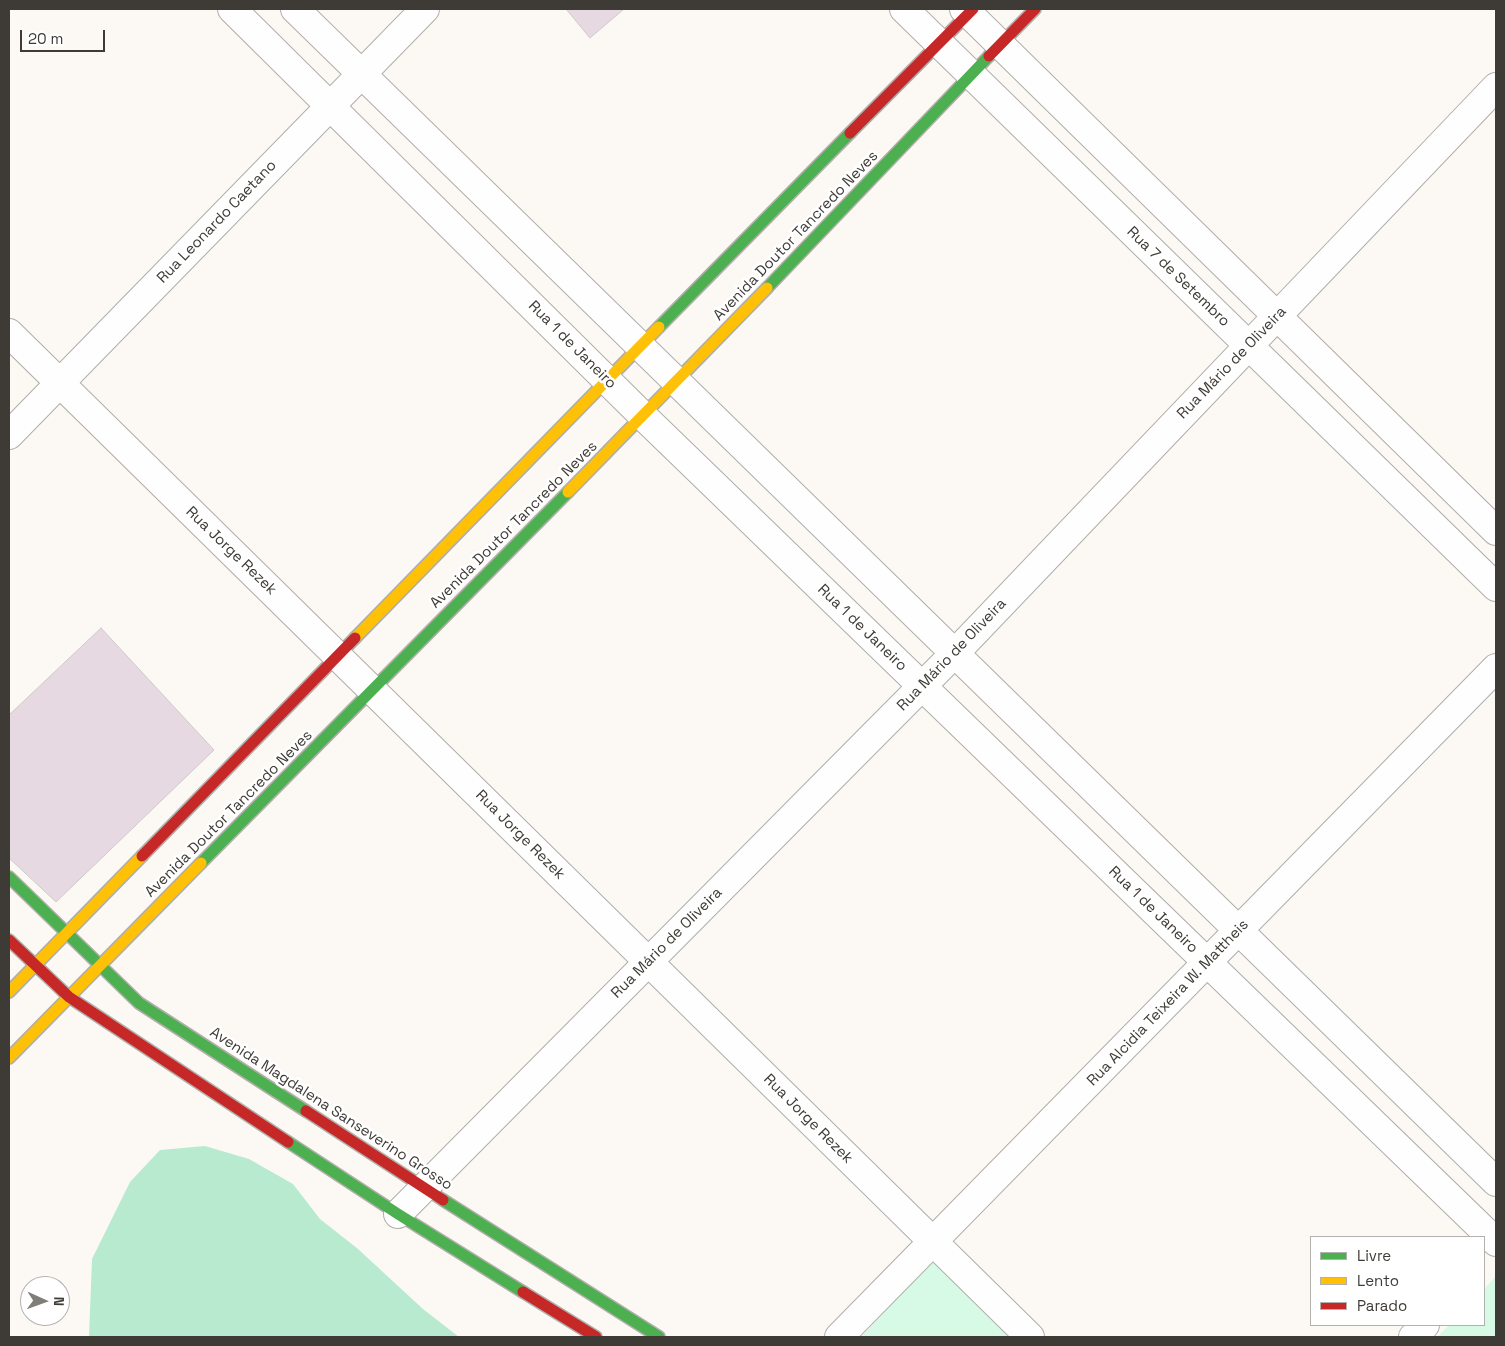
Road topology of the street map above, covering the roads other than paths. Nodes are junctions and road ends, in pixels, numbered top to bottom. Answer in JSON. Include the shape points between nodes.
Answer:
{"nodes":[{"id":1,"x":232,"y":9,"type":"edge"},
{"id":2,"x":295,"y":9,"type":"edge"},
{"id":3,"x":425,"y":9,"type":"edge"},
{"id":4,"x":904,"y":9,"type":"edge"},
{"id":5,"x":1035,"y":9,"type":"edge"},
{"id":6,"x":968,"y":10,"type":"edge"},
{"id":7,"x":939,"y":43,"type":"junction"},
{"id":8,"x":1000,"y":45,"type":"junction"},
{"id":9,"x":362,"y":74,"type":"junction"},
{"id":10,"x":971,"y":76,"type":"junction"},
{"id":11,"x":1496,"y":87,"type":"edge"},
{"id":12,"x":330,"y":106,"type":"junction"},
{"id":13,"x":1277,"y":316,"type":"junction"},
{"id":14,"x":9,"y":333,"type":"edge"},
{"id":15,"x":640,"y":346,"type":"junction"},
{"id":16,"x":1249,"y":346,"type":"junction"},
{"id":17,"x":607,"y":380,"type":"junction"},
{"id":18,"x":677,"y":382,"type":"junction"},
{"id":19,"x":60,"y":383,"type":"junction"},
{"id":20,"x":643,"y":416,"type":"junction"},
{"id":21,"x":9,"y":435,"type":"edge"},
{"id":22,"x":1496,"y":531,"type":"edge"},
{"id":23,"x":1496,"y":587,"type":"edge"},
{"id":24,"x":955,"y":653,"type":"junction"},
{"id":25,"x":337,"y":656,"type":"junction"},
{"id":26,"x":1496,"y":668,"type":"edge"},
{"id":27,"x":922,"y":686,"type":"junction"},
{"id":28,"x":372,"y":690,"type":"junction"},
{"id":29,"x":9,"y":877,"type":"edge"},
{"id":30,"x":1238,"y":930,"type":"junction"},
{"id":31,"x":67,"y":933,"type":"junction"},
{"id":32,"x":9,"y":940,"type":"edge"},
{"id":33,"x":648,"y":962,"type":"junction"},
{"id":34,"x":1207,"y":962,"type":"junction"},
{"id":35,"x":100,"y":965,"type":"junction"},
{"id":36,"x":35,"y":966,"type":"junction"},
{"id":37,"x":9,"y":992,"type":"edge"},
{"id":38,"x":69,"y":998,"type":"junction"},
{"id":39,"x":9,"y":1058,"type":"edge"},
{"id":40,"x":1496,"y":1182,"type":"edge"},
{"id":41,"x":424,"y":1188,"type":"junction"},
{"id":42,"x":398,"y":1214,"type":"junction"},
{"id":43,"x":933,"y":1242,"type":"junction"},
{"id":44,"x":1496,"y":1242,"type":"edge"},
{"id":45,"x":1496,"y":1249,"type":"edge"},
{"id":46,"x":1485,"y":1261,"type":"edge"},
{"id":47,"x":1424,"y":1326,"type":"edge"},
{"id":48,"x":596,"y":1337,"type":"edge"},
{"id":49,"x":659,"y":1337,"type":"edge"},
{"id":50,"x":839,"y":1337,"type":"edge"},
{"id":51,"x":1030,"y":1337,"type":"edge"},
{"id":52,"x":1413,"y":1337,"type":"edge"}],
"edges":[{"from":1,"to":12,"type":"street","name":"Rua 1 de Janeiro"},
{"from":2,"to":9,"type":"street"},
{"from":3,"to":9,"type":"street","name":"Rua Leonardo Caetano"},
{"from":4,"to":7,"type":"street","name":"Rua 7 de Setembro"},
{"from":5,"to":8,"type":"street","name":"Avenida Doutor Tancredo Neves"},
{"from":6,"to":7,"type":"street"},
{"from":6,"to":8,"type":"street"},
{"from":7,"to":10,"type":"street","name":"Rua 7 de Setembro"},
{"from":7,"to":15,"type":"street"},
{"from":8,"to":10,"type":"street","name":"Avenida Doutor Tancredo Neves"},
{"from":8,"to":13,"type":"street"},
{"from":9,"to":12,"type":"street","name":"Rua Leonardo Caetano"},
{"from":9,"to":15,"type":"street"},
{"from":10,"to":16,"type":"street","name":"Rua 7 de Setembro"},
{"from":10,"to":18,"type":"street","name":"Avenida Doutor Tancredo Neves"},
{"from":11,"to":13,"type":"street","name":"Rua Mário de Oliveira"},
{"from":12,"to":17,"type":"street","name":"Rua 1 de Janeiro"},
{"from":12,"to":19,"type":"street","name":"Rua Leonardo Caetano"},
{"from":13,"to":16,"type":"street","name":"Rua Mário de Oliveira"},
{"from":13,"to":22,"type":"street"},
{"from":14,"to":19,"type":"street","name":"Rua Jorge Rezek"},
{"from":15,"to":17,"type":"street"},
{"from":15,"to":18,"type":"street"},
{"from":16,"to":23,"type":"street","name":"Rua 7 de Setembro"},
{"from":16,"to":24,"type":"street","name":"Rua Mário de Oliveira"},
{"from":17,"to":20,"type":"street","name":"Rua 1 de Janeiro"},
{"from":17,"to":25,"type":"street"},
{"from":18,"to":20,"type":"street","name":"Avenida Doutor Tancredo Neves"},
{"from":18,"to":24,"type":"street"},
{"from":19,"to":21,"type":"street","name":"Rua Leonardo Caetano"},
{"from":19,"to":25,"type":"street","name":"Rua Jorge Rezek"},
{"from":20,"to":27,"type":"street","name":"Rua 1 de Janeiro"},
{"from":20,"to":28,"type":"street","name":"Avenida Doutor Tancredo Neves"},
{"from":24,"to":27,"type":"street","name":"Rua Mário de Oliveira"},
{"from":24,"to":30,"type":"street"},
{"from":25,"to":28,"type":"street","name":"Rua Jorge Rezek"},
{"from":25,"to":31,"type":"street"},
{"from":26,"to":30,"type":"street","name":"Rua Alcidia Teixeira W. Mattheis"},
{"from":27,"to":33,"type":"street","name":"Rua Mário de Oliveira"},
{"from":27,"to":34,"type":"street","name":"Rua 1 de Janeiro"},
{"from":28,"to":33,"type":"street","name":"Rua Jorge Rezek"},
{"from":28,"to":35,"type":"street","name":"Avenida Doutor Tancredo Neves"},
{"from":29,"to":31,"type":"street","name":"Avenida Magdalena Sanseverino Grosso"},
{"from":30,"to":34,"type":"street","name":"Rua Alcidia Teixeira W. Mattheis"},
{"from":30,"to":40,"type":"street"},
{"from":31,"to":35,"type":"street","name":"Avenida Magdalena Sanseverino Grosso"},
{"from":31,"to":36,"type":"street"},
{"from":32,"to":36,"type":"street"},
{"from":33,"to":41,"type":"street","name":"Rua Mário de Oliveira"},
{"from":33,"to":43,"type":"street","name":"Rua Jorge Rezek"},
{"from":34,"to":43,"type":"street","name":"Rua Alcidia Teixeira W. Mattheis"},
{"from":34,"to":44,"type":"street","name":"Rua 1 de Janeiro"},
{"from":35,"to":38,"type":"street","name":"Avenida Doutor Tancredo Neves"},
{"from":35,"to":41,"type":"street","name":"Avenida Magdalena Sanseverino Grosso","via":[[139,1003]]},
{"from":36,"to":37,"type":"street"},
{"from":36,"to":38,"type":"street"},
{"from":38,"to":39,"type":"street","name":"Avenida Doutor Tancredo Neves"},
{"from":38,"to":42,"type":"street"},
{"from":41,"to":42,"type":"street","name":"Rua Mário de Oliveira"},
{"from":41,"to":49,"type":"street","name":"Avenida Magdalena Sanseverino Grosso"},
{"from":42,"to":48,"type":"street"},
{"from":43,"to":50,"type":"street","name":"Rua Alcidia Teixeira W. Mattheis"},
{"from":43,"to":51,"type":"street","name":"Rua Jorge Rezek"},
{"from":45,"to":46,"type":"street"},
{"from":47,"to":52,"type":"street"}]}
